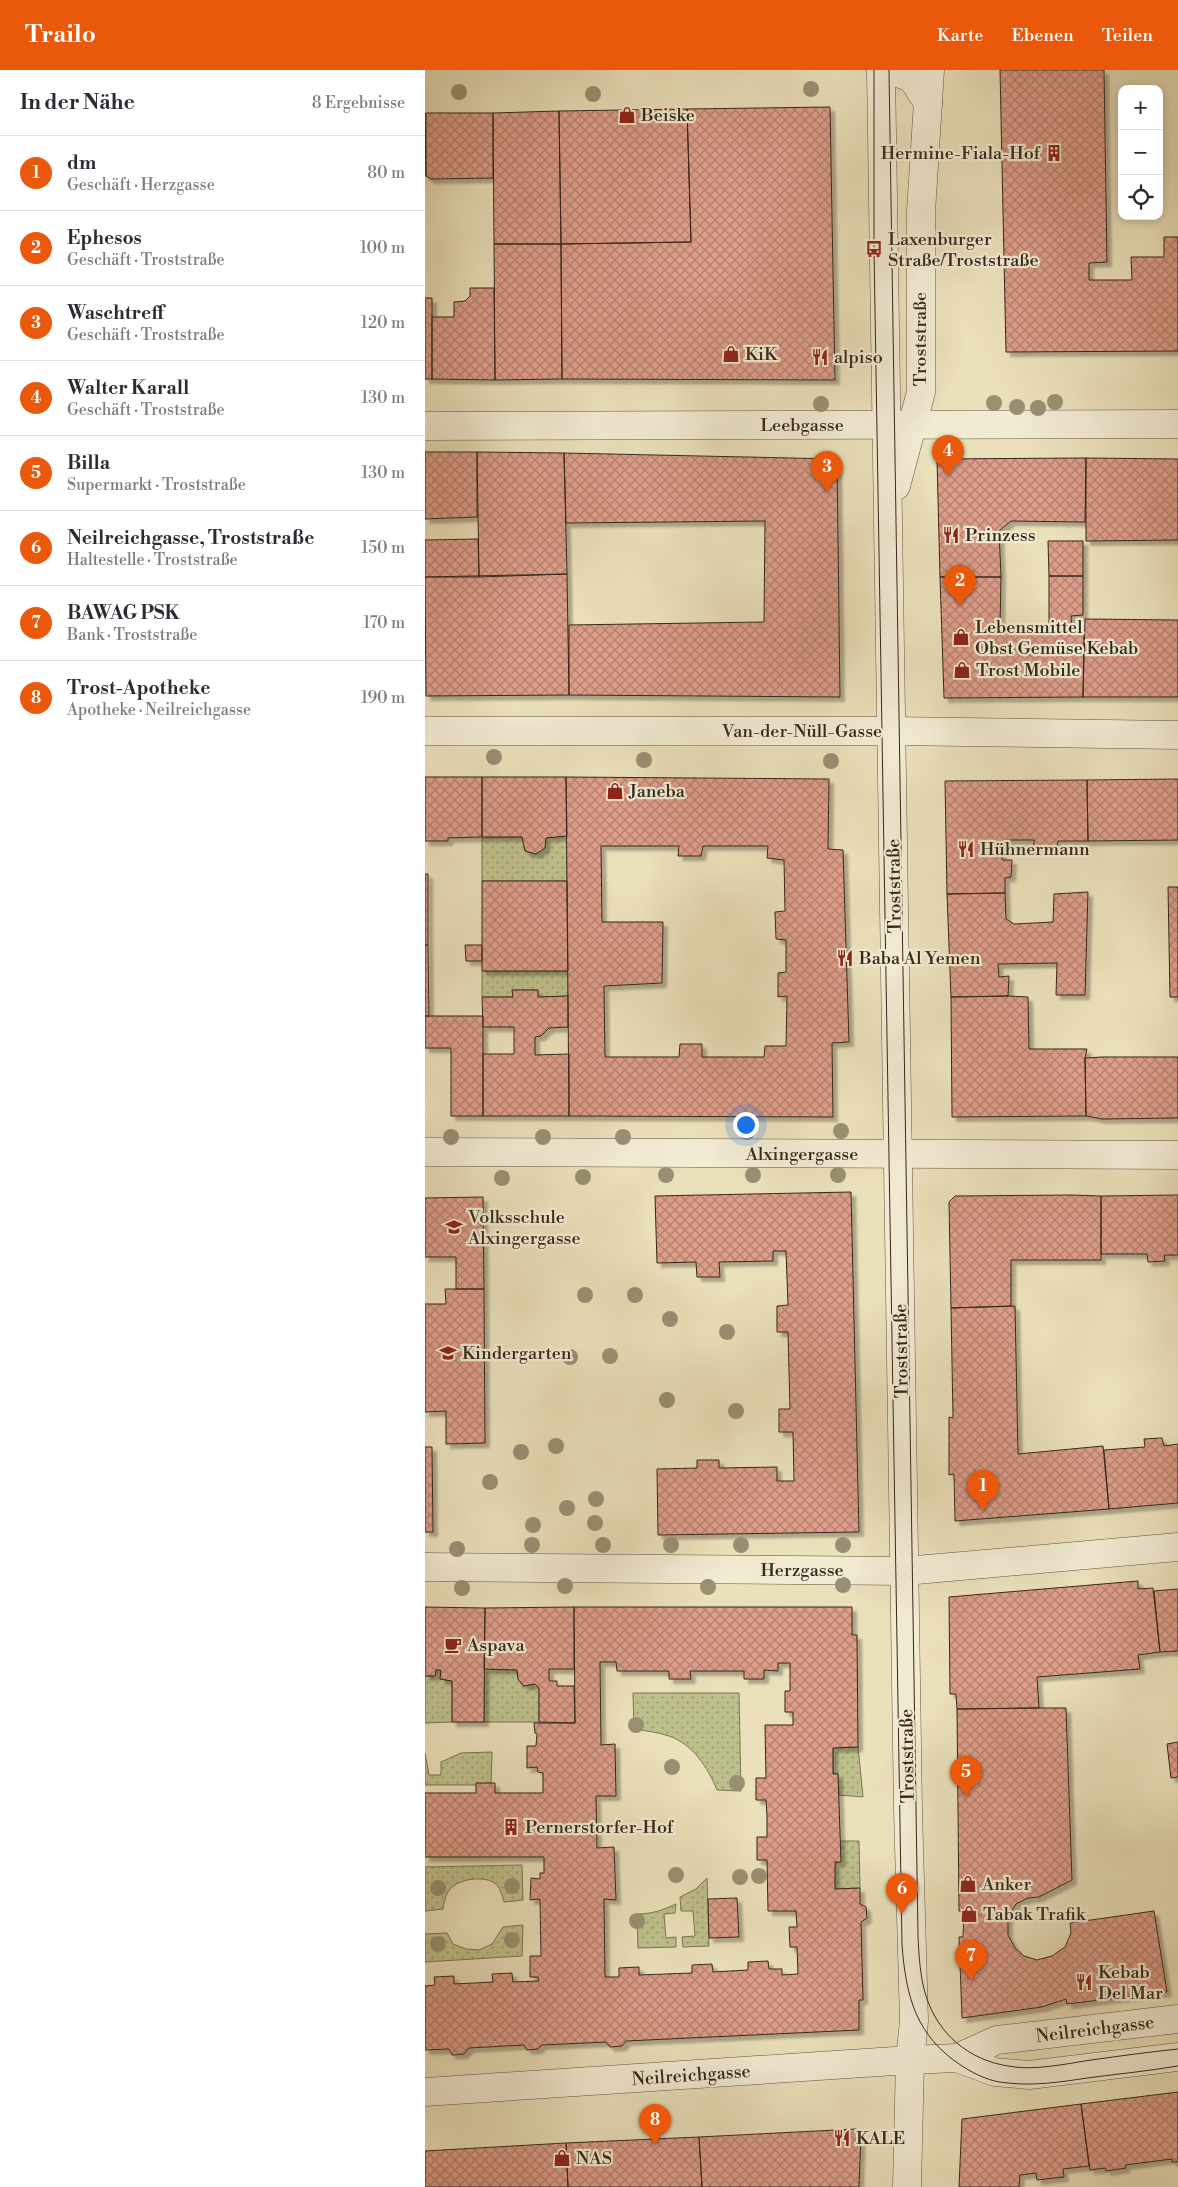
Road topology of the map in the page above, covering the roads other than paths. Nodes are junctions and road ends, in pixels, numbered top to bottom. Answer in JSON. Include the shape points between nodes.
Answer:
{"nodes":[{"id":1,"x":881,"y":70,"type":"edge"},
{"id":2,"x":890,"y":70,"type":"edge"},
{"id":3,"x":931,"y":70,"type":"edge"},
{"id":4,"x":929,"y":103,"type":"junction"},
{"id":5,"x":1178,"y":424,"type":"edge"},
{"id":6,"x":885,"y":425,"type":"junction"},
{"id":7,"x":912,"y":425,"type":"junction"},
{"id":8,"x":425,"y":426,"type":"edge"},
{"id":9,"x":888,"y":514,"type":"junction"},
{"id":10,"x":425,"y":731,"type":"edge"},
{"id":11,"x":892,"y":731,"type":"junction"},
{"id":12,"x":1178,"y":735,"type":"edge"},
{"id":13,"x":425,"y":1152,"type":"edge"},
{"id":14,"x":898,"y":1154,"type":"junction"},
{"id":15,"x":1178,"y":1155,"type":"edge"},
{"id":16,"x":1178,"y":1547,"type":"edge"},
{"id":17,"x":425,"y":1567,"type":"edge"},
{"id":18,"x":905,"y":1571,"type":"junction"},
{"id":19,"x":1178,"y":2019,"type":"edge"},
{"id":20,"x":1178,"y":2057,"type":"edge"},
{"id":21,"x":957,"y":2058,"type":"junction"},
{"id":22,"x":910,"y":2060,"type":"junction"},
{"id":23,"x":425,"y":2092,"type":"edge"},
{"id":24,"x":907,"y":2187,"type":"edge"}],
"edges":[{"from":1,"to":6,"type":"street","name":"Troststraße"},
{"from":2,"to":4,"type":"street","via":[[912,78]]},
{"from":3,"to":4,"type":"street","name":"Troststraße"},
{"from":4,"to":7,"type":"street","name":"Troststraße","via":[[921,212],[921,392]]},
{"from":5,"to":7,"type":"street","name":"Leebgasse"},
{"from":6,"to":7,"type":"street","name":"Leebgasse"},
{"from":6,"to":8,"type":"street","name":"Leebgasse"},
{"from":6,"to":9,"type":"street","name":"Troststraße"},
{"from":7,"to":9,"type":"street","name":"Troststraße"},
{"from":9,"to":11,"type":"street","name":"Troststraße"},
{"from":10,"to":11,"type":"street","name":"Van-der-Nüll-Gasse"},
{"from":11,"to":12,"type":"street","name":"Van-der-Nüll-Gasse"},
{"from":11,"to":14,"type":"street","name":"Troststraße"},
{"from":13,"to":14,"type":"street","name":"Alxingergasse"},
{"from":14,"to":15,"type":"street","name":"Alxingergasse"},
{"from":14,"to":18,"type":"street","name":"Troststraße"},
{"from":16,"to":18,"type":"street","name":"Herzgasse"},
{"from":17,"to":18,"type":"street","name":"Herzgasse"},
{"from":18,"to":22,"type":"street","name":"Troststraße","via":[[914,2021]]},
{"from":19,"to":21,"type":"street","name":"Neilreichgasse","via":[[997,2040]]},
{"from":20,"to":21,"type":"street","name":"Neilreichgasse","via":[[1029,2075],[995,2072]]},
{"from":21,"to":22,"type":"street","name":"Neilreichgasse"},
{"from":22,"to":23,"type":"street","name":"Neilreichgasse"},
{"from":22,"to":24,"type":"street","name":"Troststraße"}]}
